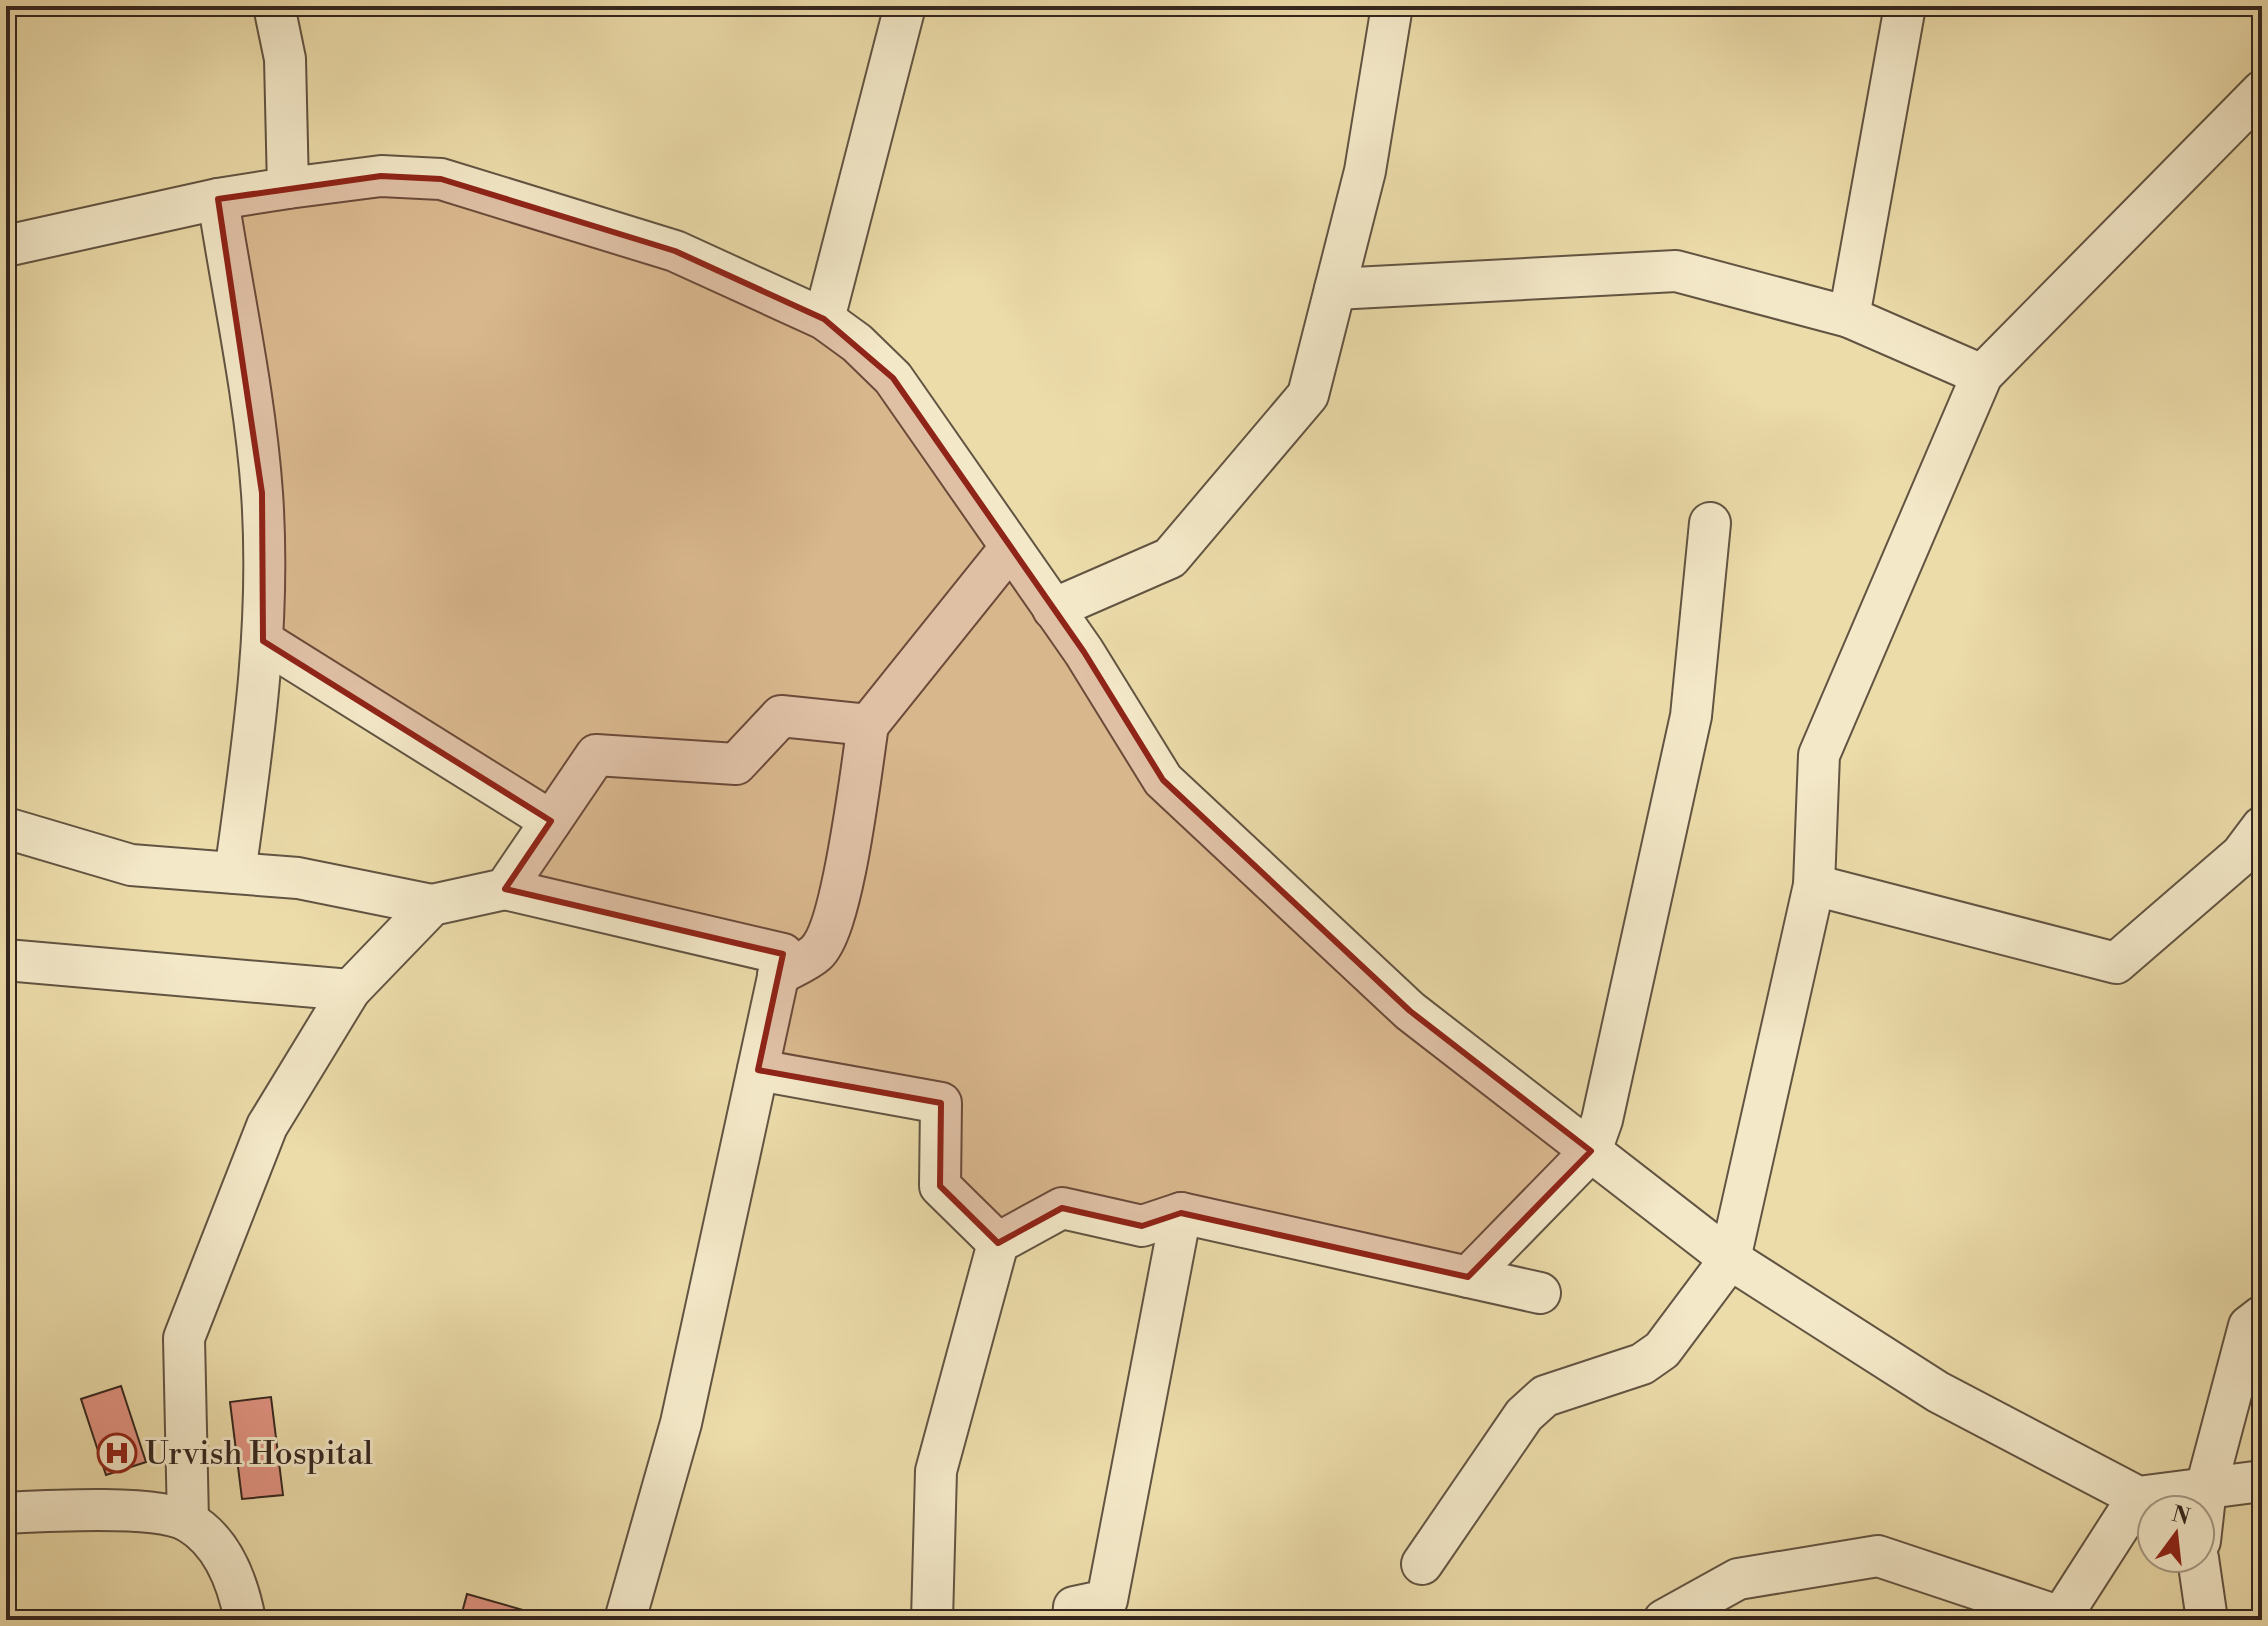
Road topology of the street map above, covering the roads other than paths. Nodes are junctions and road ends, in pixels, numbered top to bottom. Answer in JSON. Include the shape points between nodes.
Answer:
{"nodes":[{"id":1,"x":905,"y":6,"type":"edge"},
{"id":2,"x":1392,"y":6,"type":"edge"},
{"id":3,"x":1905,"y":6,"type":"edge"},
{"id":4,"x":281,"y":8,"type":"edge"},
{"id":5,"x":2262,"y":91,"type":"edge"},
{"id":6,"x":288,"y":188,"type":"junction"},
{"id":7,"x":218,"y":199,"type":"junction"},
{"id":8,"x":6,"y":246,"type":"edge"},
{"id":9,"x":1335,"y":289,"type":"junction"},
{"id":10,"x":1849,"y":317,"type":"junction"},
{"id":11,"x":824,"y":319,"type":"junction"},
{"id":12,"x":1982,"y":375,"type":"junction"},
{"id":13,"x":1710,"y":523,"type":"dead end"},
{"id":14,"x":1010,"y":548,"type":"junction"},
{"id":15,"x":1053,"y":609,"type":"junction"},
{"id":16,"x":263,"y":641,"type":"junction"},
{"id":17,"x":868,"y":725,"type":"junction"},
{"id":18,"x":551,"y":821,"type":"junction"},
{"id":19,"x":2262,"y":827,"type":"edge"},
{"id":20,"x":6,"y":828,"type":"edge"},
{"id":21,"x":235,"y":873,"type":"junction"},
{"id":22,"x":1814,"y":885,"type":"junction"},
{"id":23,"x":505,"y":889,"type":"junction"},
{"id":24,"x":432,"y":905,"type":"junction"},
{"id":25,"x":6,"y":960,"type":"edge"},
{"id":26,"x":778,"y":975,"type":"junction"},
{"id":27,"x":350,"y":990,"type":"junction"},
{"id":28,"x":758,"y":1070,"type":"junction"},
{"id":29,"x":1591,"y":1151,"type":"junction"},
{"id":30,"x":1181,"y":1213,"type":"junction"},
{"id":31,"x":998,"y":1243,"type":"junction"},
{"id":32,"x":1730,"y":1259,"type":"junction"},
{"id":33,"x":1468,"y":1277,"type":"junction"},
{"id":34,"x":1540,"y":1293,"type":"dead end"},
{"id":35,"x":2262,"y":1316,"type":"edge"},
{"id":36,"x":2262,"y":1481,"type":"edge"},
{"id":37,"x":2206,"y":1488,"type":"junction"},
{"id":38,"x":2161,"y":1494,"type":"edge"},
{"id":39,"x":2205,"y":1494,"type":"edge"},
{"id":40,"x":2136,"y":1496,"type":"edge"},
{"id":41,"x":2136,"y":1500,"type":"edge"},
{"id":42,"x":6,"y":1513,"type":"edge"},
{"id":43,"x":188,"y":1521,"type":"junction"},
{"id":44,"x":1422,"y":1564,"type":"dead end"},
{"id":45,"x":2200,"y":1574,"type":"edge"},
{"id":46,"x":2060,"y":1618,"type":"edge"},
{"id":47,"x":245,"y":1620,"type":"edge"},
{"id":48,"x":625,"y":1620,"type":"edge"},
{"id":49,"x":932,"y":1620,"type":"edge"},
{"id":50,"x":1073,"y":1620,"type":"edge"},
{"id":51,"x":1664,"y":1620,"type":"edge"},
{"id":52,"x":2207,"y":1620,"type":"edge"}],
"edges":[{"from":1,"to":11,"type":"street"},
{"from":2,"to":9,"type":"street","via":[[1365,171]]},
{"from":3,"to":10,"type":"street"},
{"from":4,"to":6,"type":"street"},
{"from":5,"to":12,"type":"street"},
{"from":6,"to":7,"type":"street"},
{"from":6,"to":11,"type":"street","via":[[381,176],[441,179],[675,251]]},
{"from":7,"to":8,"type":"street"},
{"from":7,"to":16,"type":"street","via":[[262,493]]},
{"from":9,"to":10,"type":"street","via":[[1676,271]]},
{"from":9,"to":15,"type":"street","via":[[1308,395],[1170,558]]},
{"from":10,"to":12,"type":"street"},
{"from":11,"to":14,"type":"street","via":[[893,378]]},
{"from":12,"to":22,"type":"street","via":[[1819,755]]},
{"from":13,"to":29,"type":"street","via":[[1691,716]]},
{"from":14,"to":15,"type":"street"},
{"from":14,"to":17,"type":"street"},
{"from":15,"to":29,"type":"street","via":[[1163,780],[1410,1011]]},
{"from":16,"to":18,"type":"street"},
{"from":16,"to":21,"type":"street"},
{"from":17,"to":18,"type":"street","via":[[781,716],[736,764],[596,755]]},
{"from":17,"to":26,"type":"street","via":[[828,933],[817,953]]},
{"from":18,"to":23,"type":"street"},
{"from":19,"to":22,"type":"street","via":[[2241,855],[2116,963]]},
{"from":20,"to":21,"type":"street","via":[[131,865]]},
{"from":21,"to":24,"type":"street","via":[[298,878]]},
{"from":22,"to":32,"type":"street"},
{"from":23,"to":24,"type":"street"},
{"from":23,"to":26,"type":"street","via":[[783,954]]},
{"from":24,"to":27,"type":"street"},
{"from":25,"to":27,"type":"street"},
{"from":26,"to":28,"type":"street"},
{"from":27,"to":43,"type":"street","via":[[267,1126],[184,1338]]},
{"from":28,"to":31,"type":"street","via":[[941,1103],[940,1186]]},
{"from":28,"to":48,"type":"street","via":[[681,1423]]},
{"from":29,"to":32,"type":"street"},
{"from":29,"to":33,"type":"street"},
{"from":30,"to":31,"type":"street","via":[[1142,1226],[1062,1208]]},
{"from":30,"to":33,"type":"street"},
{"from":30,"to":50,"type":"street","via":[[1107,1600],[1074,1607]]},
{"from":31,"to":49,"type":"street","via":[[936,1471]]},
{"from":32,"to":40,"type":"street","via":[[1938,1392]]},
{"from":32,"to":44,"type":"street","via":[[1662,1350],[1642,1364],[1545,1396],[1524,1415]]},
{"from":33,"to":34,"type":"street"},
{"from":35,"to":37,"type":"street","via":[[2249,1326]]},
{"from":36,"to":37,"type":"street"},
{"from":37,"to":38,"type":"street"},
{"from":37,"to":39,"type":"street"},
{"from":41,"to":46,"type":"street"},
{"from":42,"to":43,"type":"street","via":[[83,1509]]},
{"from":43,"to":47,"type":"street","via":[[220,1550],[241,1596]]},
{"from":45,"to":52,"type":"street"},
{"from":46,"to":51,"type":"street","via":[[1878,1556],[1738,1579]]}]}
